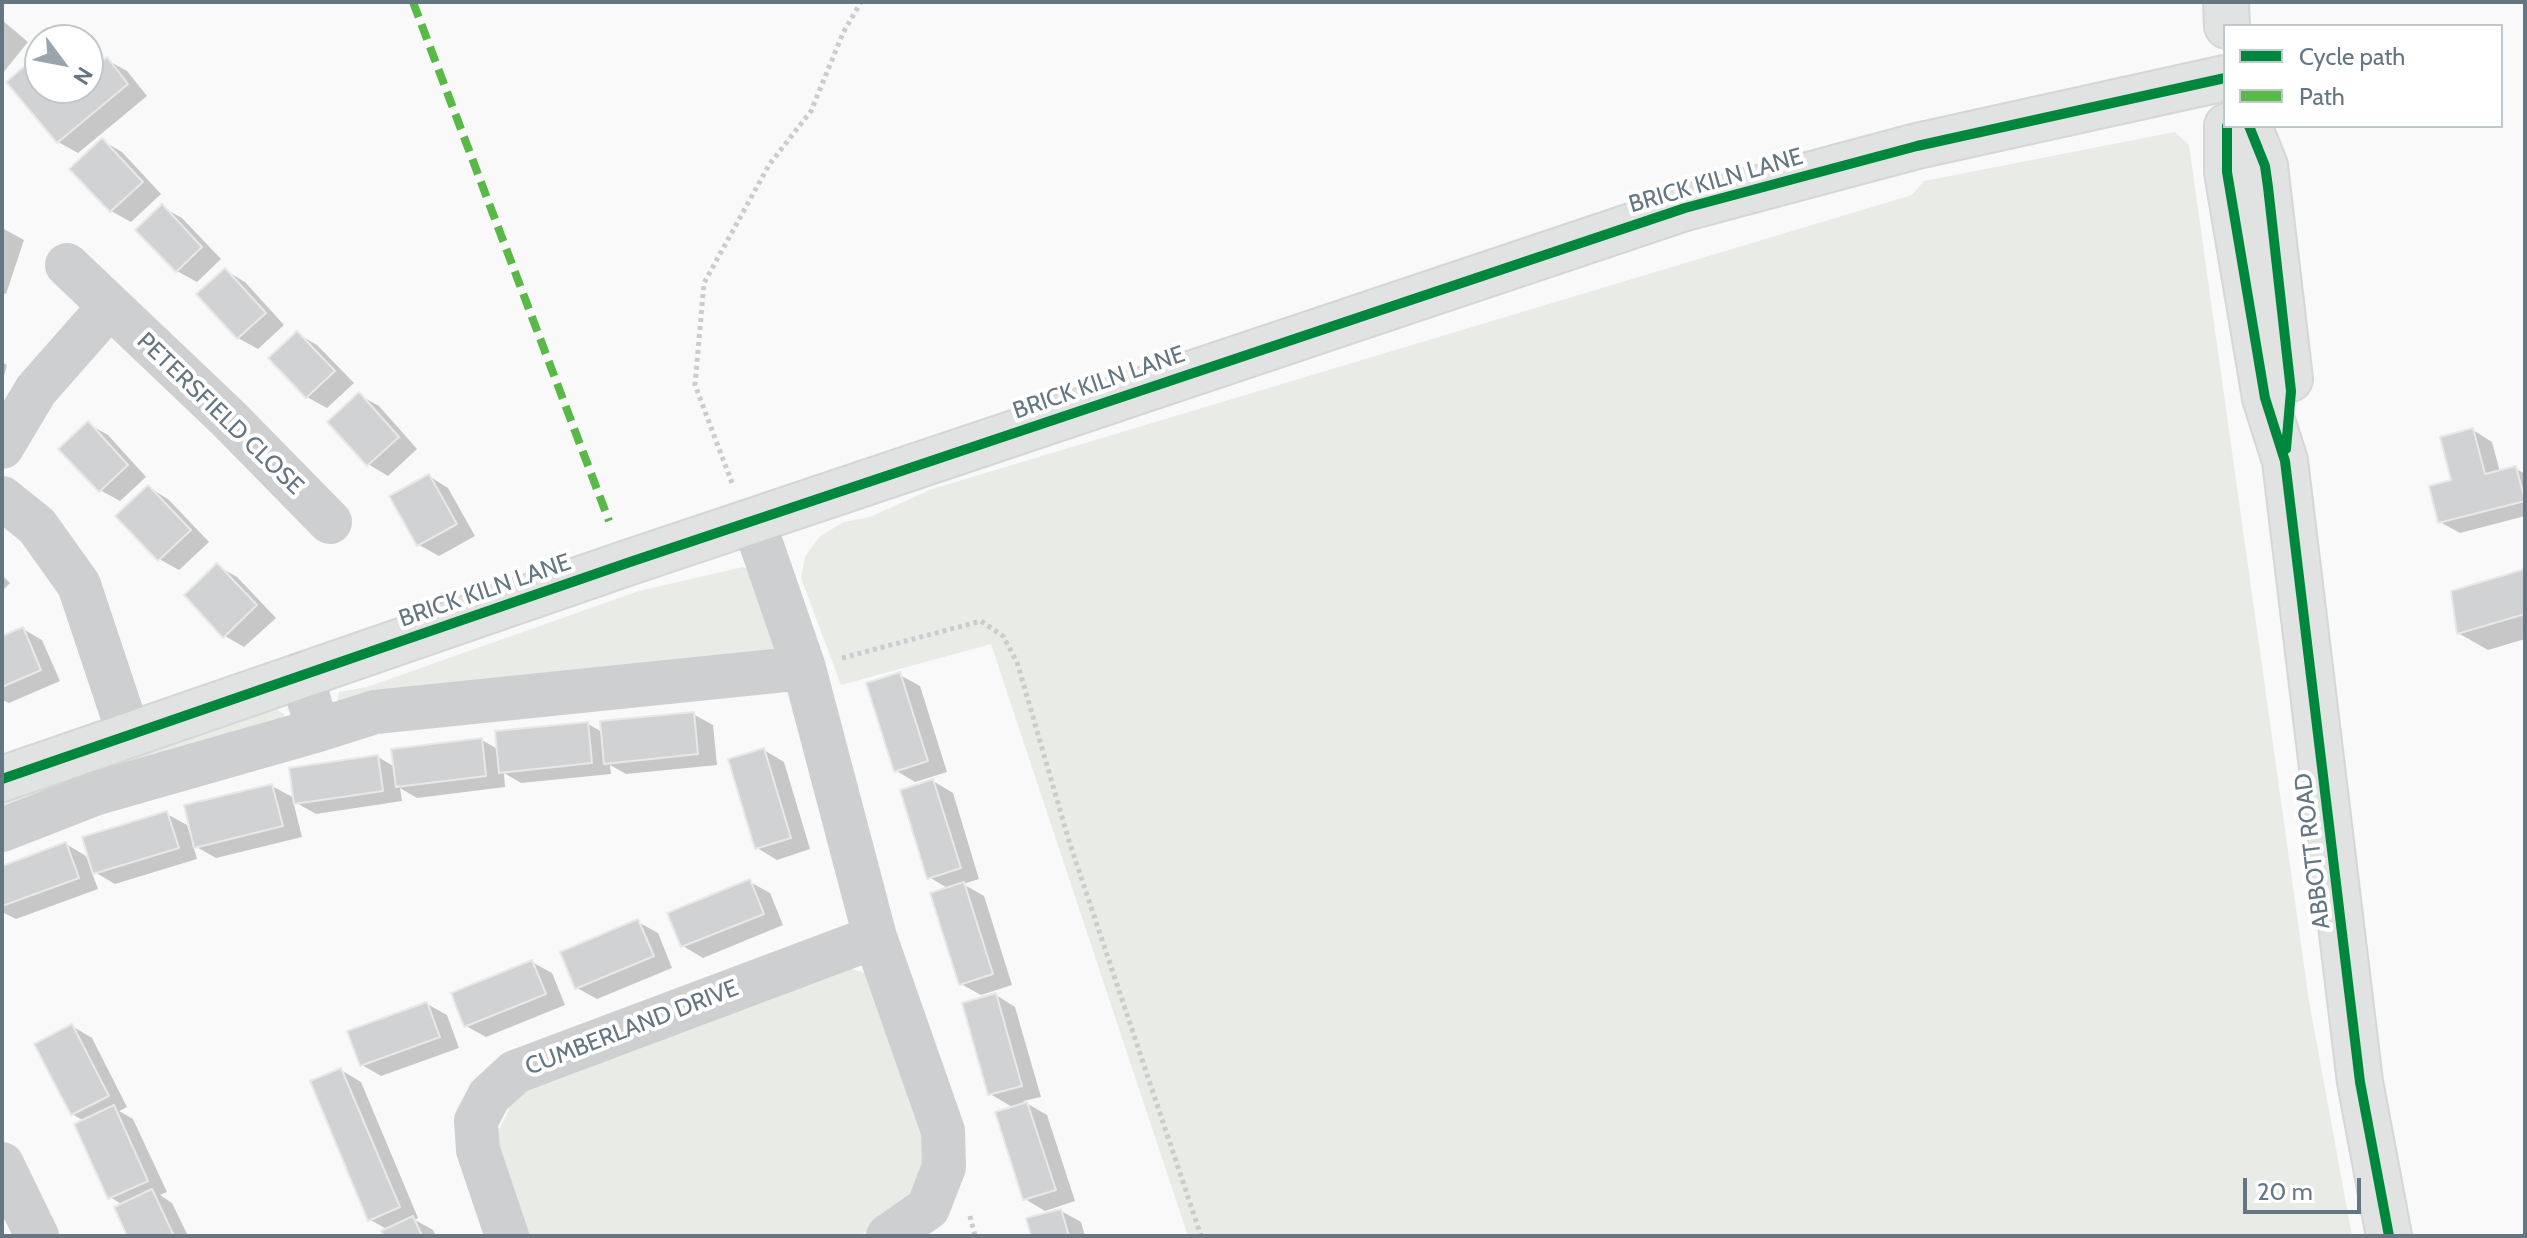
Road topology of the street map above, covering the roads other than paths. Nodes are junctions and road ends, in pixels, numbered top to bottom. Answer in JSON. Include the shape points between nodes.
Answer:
{"nodes":[{"id":1,"x":2226,"y":2,"type":"edge"},
{"id":2,"x":2227,"y":24,"type":"edge"},
{"id":3,"x":2223,"y":78,"type":"edge"},
{"id":4,"x":2227,"y":128,"type":"edge"},
{"id":5,"x":2250,"y":128,"type":"edge"},
{"id":6,"x":67,"y":265,"type":"dead end"},
{"id":7,"x":110,"y":306,"type":"junction"},
{"id":8,"x":2,"y":447,"type":"edge"},
{"id":9,"x":2285,"y":461,"type":"junction"},
{"id":10,"x":2,"y":498,"type":"edge"},
{"id":11,"x":330,"y":522,"type":"dead end"},
{"id":12,"x":754,"y":523,"type":"junction"},
{"id":13,"x":804,"y":668,"type":"junction"},
{"id":14,"x":301,"y":674,"type":"junction"},
{"id":15,"x":318,"y":730,"type":"junction"},
{"id":16,"x":129,"y":735,"type":"junction"},
{"id":17,"x":2,"y":779,"type":"edge"},
{"id":18,"x":2,"y":830,"type":"edge"},
{"id":19,"x":875,"y":937,"type":"junction"},
{"id":20,"x":507,"y":1236,"type":"edge"},
{"id":21,"x":888,"y":1236,"type":"edge"},
{"id":22,"x":2389,"y":1236,"type":"edge"}],
"edges":[{"from":1,"to":2,"type":"street"},
{"from":3,"to":12,"type":"street","name":"BRICK KILN LANE","via":[[1917,146],[1685,208]]},
{"from":4,"to":9,"type":"street","name":"ABBOTT ROAD","via":[[2227,172],[2265,398]]},
{"from":5,"to":9,"type":"street","name":"ABBOTT ROAD","via":[[2265,166],[2291,391]]},
{"from":6,"to":7,"type":"street","name":"PETERSFIELD CLOSE"},
{"from":7,"to":8,"type":"street","via":[[36,390]]},
{"from":7,"to":11,"type":"street","name":"PETERSFIELD CLOSE"},
{"from":9,"to":22,"type":"street","name":"ABBOTT ROAD","via":[[2360,1082]]},
{"from":10,"to":16,"type":"street","via":[[37,526],[79,585]]},
{"from":12,"to":13,"type":"street"},
{"from":12,"to":14,"type":"street","name":"BRICK KILN LANE"},
{"from":13,"to":15,"type":"street","via":[[375,712]]},
{"from":13,"to":19,"type":"street"},
{"from":14,"to":15,"type":"street"},
{"from":14,"to":16,"type":"street","name":"BRICK KILN LANE"},
{"from":15,"to":18,"type":"street","via":[[97,793]]},
{"from":16,"to":17,"type":"street","name":"BRICK KILN LANE"},
{"from":19,"to":20,"type":"street","name":"CUMBERLAND DRIVE","via":[[515,1072],[489,1096],[476,1121],[478,1150]]},
{"from":19,"to":21,"type":"street","via":[[943,1131],[944,1167],[928,1208]]}]}
